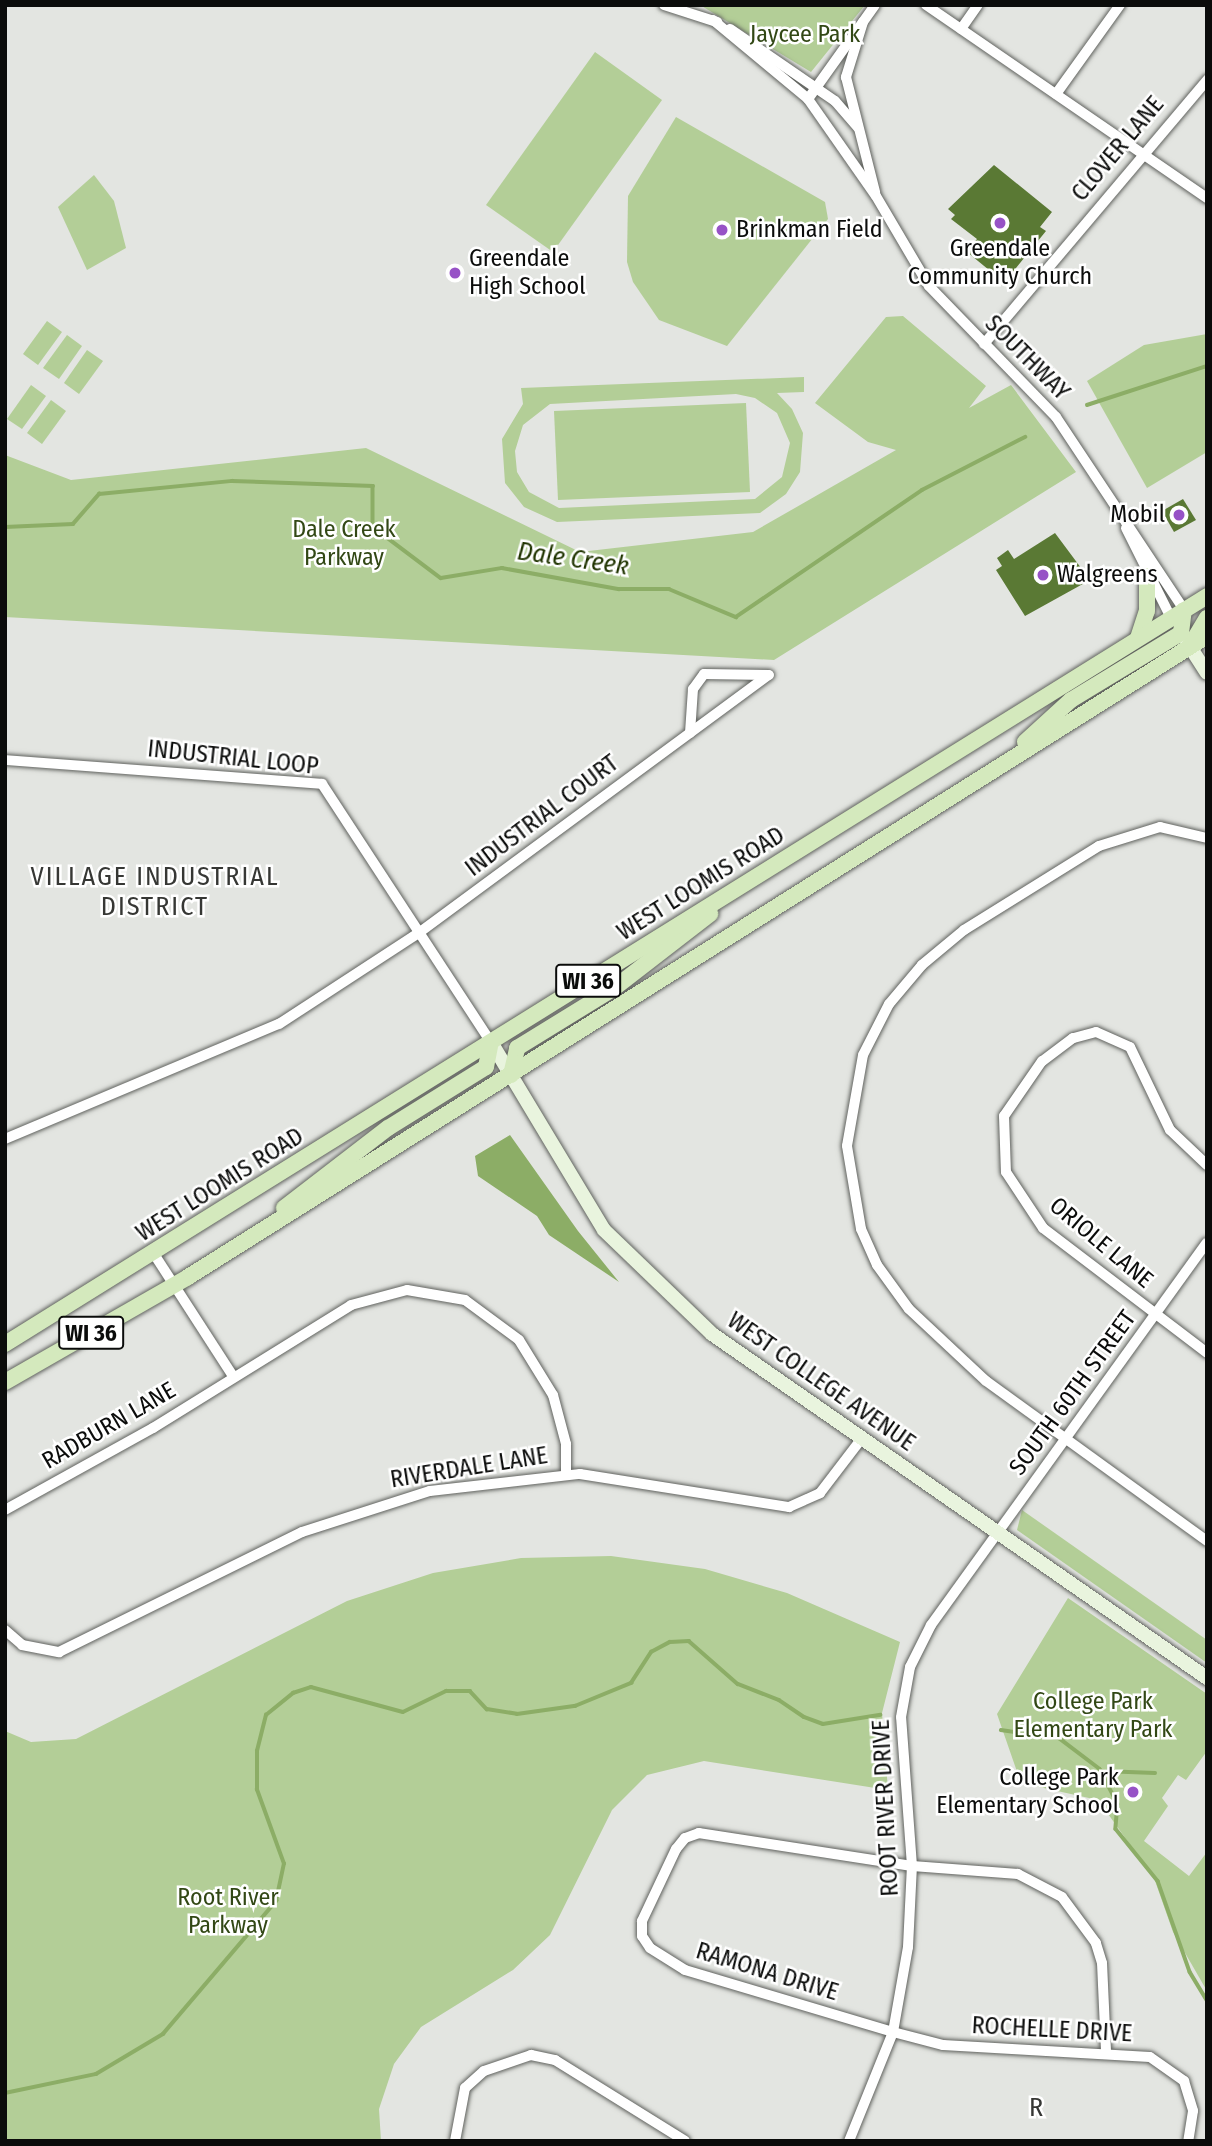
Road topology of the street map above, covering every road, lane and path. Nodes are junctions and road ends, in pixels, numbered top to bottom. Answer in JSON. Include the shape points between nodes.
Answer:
{"nodes":[{"id":1,"x":664,"y":5,"type":"edge"},
{"id":2,"x":875,"y":5,"type":"edge"},
{"id":3,"x":926,"y":5,"type":"edge"},
{"id":4,"x":978,"y":5,"type":"edge"},
{"id":5,"x":1120,"y":5,"type":"edge"},
{"id":6,"x":713,"y":20,"type":"junction"},
{"id":7,"x":863,"y":22,"type":"junction"},
{"id":8,"x":961,"y":29,"type":"junction"},
{"id":9,"x":1207,"y":80,"type":"edge"},
{"id":10,"x":816,"y":87,"type":"junction"},
{"id":11,"x":1056,"y":94,"type":"junction"},
{"id":12,"x":808,"y":99,"type":"junction"},
{"id":13,"x":858,"y":127,"type":"junction"},
{"id":14,"x":1143,"y":152,"type":"junction"},
{"id":15,"x":876,"y":196,"type":"junction"},
{"id":16,"x":1207,"y":198,"type":"edge"},
{"id":17,"x":984,"y":344,"type":"junction"},
{"id":18,"x":1123,"y":518,"type":"junction"},
{"id":19,"x":1147,"y":576,"type":"junction"},
{"id":20,"x":1207,"y":596,"type":"edge"},
{"id":21,"x":1178,"y":614,"type":"junction"},
{"id":22,"x":1199,"y":635,"type":"edge"},
{"id":23,"x":1138,"y":638,"type":"junction"},
{"id":24,"x":1207,"y":673,"type":"edge"},
{"id":25,"x":690,"y":733,"type":"junction"},
{"id":26,"x":5,"y":760,"type":"edge"},
{"id":27,"x":1207,"y":838,"type":"edge"},
{"id":28,"x":736,"y":890,"type":"junction"},
{"id":29,"x":420,"y":932,"type":"junction"},
{"id":30,"x":491,"y":1042,"type":"junction"},
{"id":31,"x":511,"y":1075,"type":"junction"},
{"id":32,"x":5,"y":1139,"type":"edge"},
{"id":33,"x":1207,"y":1165,"type":"edge"},
{"id":34,"x":245,"y":1241,"type":"junction"},
{"id":35,"x":1207,"y":1243,"type":"edge"},
{"id":36,"x":154,"y":1254,"type":"junction"},
{"id":37,"x":176,"y":1284,"type":"junction"},
{"id":38,"x":1156,"y":1315,"type":"junction"},
{"id":39,"x":5,"y":1344,"type":"edge"},
{"id":40,"x":1207,"y":1353,"type":"edge"},
{"id":41,"x":233,"y":1376,"type":"junction"},
{"id":42,"x":5,"y":1382,"type":"edge"},
{"id":43,"x":862,"y":1438,"type":"junction"},
{"id":44,"x":1066,"y":1440,"type":"junction"},
{"id":45,"x":566,"y":1474,"type":"junction"},
{"id":46,"x":5,"y":1510,"type":"edge"},
{"id":47,"x":998,"y":1533,"type":"junction"},
{"id":48,"x":1207,"y":1541,"type":"edge"},
{"id":49,"x":5,"y":1630,"type":"edge"},
{"id":50,"x":1207,"y":1678,"type":"edge"},
{"id":51,"x":912,"y":1866,"type":"junction"},
{"id":52,"x":892,"y":2032,"type":"junction"},
{"id":53,"x":1106,"y":2051,"type":"junction"},
{"id":54,"x":455,"y":2141,"type":"edge"},
{"id":55,"x":685,"y":2141,"type":"edge"},
{"id":56,"x":849,"y":2141,"type":"edge"},
{"id":57,"x":1188,"y":2141,"type":"edge"}],
"edges":[{"from":1,"to":6,"type":"street","name":"SOUTHWAY"},
{"from":2,"to":7,"type":"street"},
{"from":3,"to":8,"type":"street"},
{"from":4,"to":8,"type":"street"},
{"from":5,"to":11,"type":"street"},
{"from":6,"to":10,"type":"street","name":"SOUTHWAY"},
{"from":6,"to":12,"type":"street","name":"SOUTHWAY"},
{"from":7,"to":10,"type":"street"},
{"from":7,"to":13,"type":"street","name":"SOUTHWAY","via":[[846,77]]},
{"from":8,"to":11,"type":"street"},
{"from":9,"to":14,"type":"street","name":"CLOVER LANE"},
{"from":10,"to":12,"type":"street"},
{"from":10,"to":13,"type":"street","name":"SOUTHWAY"},
{"from":11,"to":14,"type":"street"},
{"from":12,"to":15,"type":"street","name":"SOUTHWAY"},
{"from":13,"to":15,"type":"street","name":"SOUTHWAY"},
{"from":14,"to":16,"type":"street"},
{"from":14,"to":17,"type":"street","name":"CLOVER LANE"},
{"from":15,"to":17,"type":"street","name":"SOUTHWAY","via":[[929,286]]},
{"from":17,"to":18,"type":"street","name":"SOUTHWAY","via":[[1056,417]]},
{"from":18,"to":19,"type":"street","name":"SOUTHWAY"},
{"from":18,"to":21,"type":"street","name":"SOUTHWAY"},
{"from":19,"to":21,"type":"street","name":"SOUTHWAY"},
{"from":19,"to":23,"type":"main road","via":[[1147,611]]},
{"from":20,"to":21,"type":"main road","name":"WEST LOOMIS ROAD","number":"WI 36"},
{"from":21,"to":22,"type":"main road"},
{"from":21,"to":23,"type":"main road","name":"WEST LOOMIS ROAD","number":"WI 36"},
{"from":22,"to":24,"type":"street"},
{"from":22,"to":31,"type":"main road","number":"WI 36"},
{"from":23,"to":28,"type":"main road","name":"WEST LOOMIS ROAD","number":"WI 36"},
{"from":25,"to":25,"type":"street","name":"INDUSTRIAL COURT","via":[[719,712],[769,675],[704,674],[693,689]]},
{"from":25,"to":29,"type":"street","name":"INDUSTRIAL COURT"},
{"from":26,"to":29,"type":"street","name":"INDUSTRIAL LOOP","via":[[322,783]]},
{"from":27,"to":44,"type":"street","via":[[1160,827],[1099,846],[964,930],[922,965],[889,1004],[863,1055],[852,1099],[851,1189],[877,1265],[944,1346]]},
{"from":28,"to":30,"type":"main road","name":"WEST LOOMIS ROAD","number":"WI 36"},
{"from":28,"to":31,"type":"main road","via":[[665,951],[517,1048]]},
{"from":29,"to":30,"type":"street","name":"INDUSTRIAL LOOP"},
{"from":29,"to":32,"type":"street","via":[[253,1039]]},
{"from":30,"to":31,"type":"street","name":"WEST COLLEGE AVENUE"},
{"from":30,"to":34,"type":"main road","via":[[486,1067],[318,1179]]},
{"from":30,"to":36,"type":"main road","name":"WEST LOOMIS ROAD","number":"WI 36"},
{"from":31,"to":34,"type":"main road","number":"WI 36"},
{"from":31,"to":43,"type":"street","name":"WEST COLLEGE AVENUE","via":[[604,1230],[712,1334]]},
{"from":33,"to":38,"type":"street","name":"ORIOLE LANE","via":[[1170,1130],[1130,1047],[1096,1032],[1073,1038],[1042,1061],[1004,1116],[1001,1148],[1016,1195],[1072,1253]]},
{"from":34,"to":37,"type":"main road","number":"WI 36"},
{"from":35,"to":38,"type":"street","name":"SOUTH 60TH STREET"},
{"from":36,"to":37,"type":"street"},
{"from":36,"to":39,"type":"main road","name":"WEST LOOMIS ROAD","number":"WI 36"},
{"from":37,"to":41,"type":"street"},
{"from":37,"to":42,"type":"main road","number":"WI 36"},
{"from":38,"to":40,"type":"street","name":"ORIOLE LANE"},
{"from":38,"to":44,"type":"street","name":"SOUTH 60TH STREET"},
{"from":41,"to":45,"type":"street","name":"RADBURN LANE","via":[[351,1305],[391,1292],[425,1291],[465,1300],[505,1326],[537,1364],[557,1407],[566,1444]]},
{"from":41,"to":46,"type":"street","name":"RADBURN LANE"},
{"from":43,"to":45,"type":"street","name":"RIVERDALE LANE","via":[[820,1493],[789,1507]]},
{"from":43,"to":47,"type":"street","name":"WEST COLLEGE AVENUE"},
{"from":44,"to":47,"type":"street","name":"SOUTH 60TH STREET"},
{"from":44,"to":48,"type":"street"},
{"from":45,"to":49,"type":"street","name":"RIVERDALE LANE","via":[[429,1491],[334,1519],[59,1652],[22,1645]]},
{"from":47,"to":50,"type":"street","name":"WEST COLLEGE AVENUE"},
{"from":47,"to":51,"type":"street","name":"ROOT RIVER DRIVE","via":[[931,1625],[907,1678],[901,1747]]},
{"from":51,"to":52,"type":"street","name":"ROOT RIVER DRIVE","via":[[908,1947]]},
{"from":51,"to":52,"type":"street","name":"RAMONA DRIVE","via":[[699,1833],[685,1838],[676,1849],[642,1922],[642,1936],[650,1948],[685,1970]]},
{"from":51,"to":53,"type":"street","name":"RAMONA DRIVE","via":[[1017,1874],[1062,1897],[1086,1925],[1102,1963]]},
{"from":52,"to":53,"type":"street","name":"ROCHELLE DRIVE","via":[[943,2045]]},
{"from":52,"to":56,"type":"street","name":"ROOT RIVER DRIVE"},
{"from":53,"to":57,"type":"street","name":"ROCHELLE DRIVE","via":[[1150,2057],[1184,2081],[1193,2111]]},
{"from":54,"to":55,"type":"street","via":[[465,2088],[484,2071],[531,2055],[555,2060]]}]}
